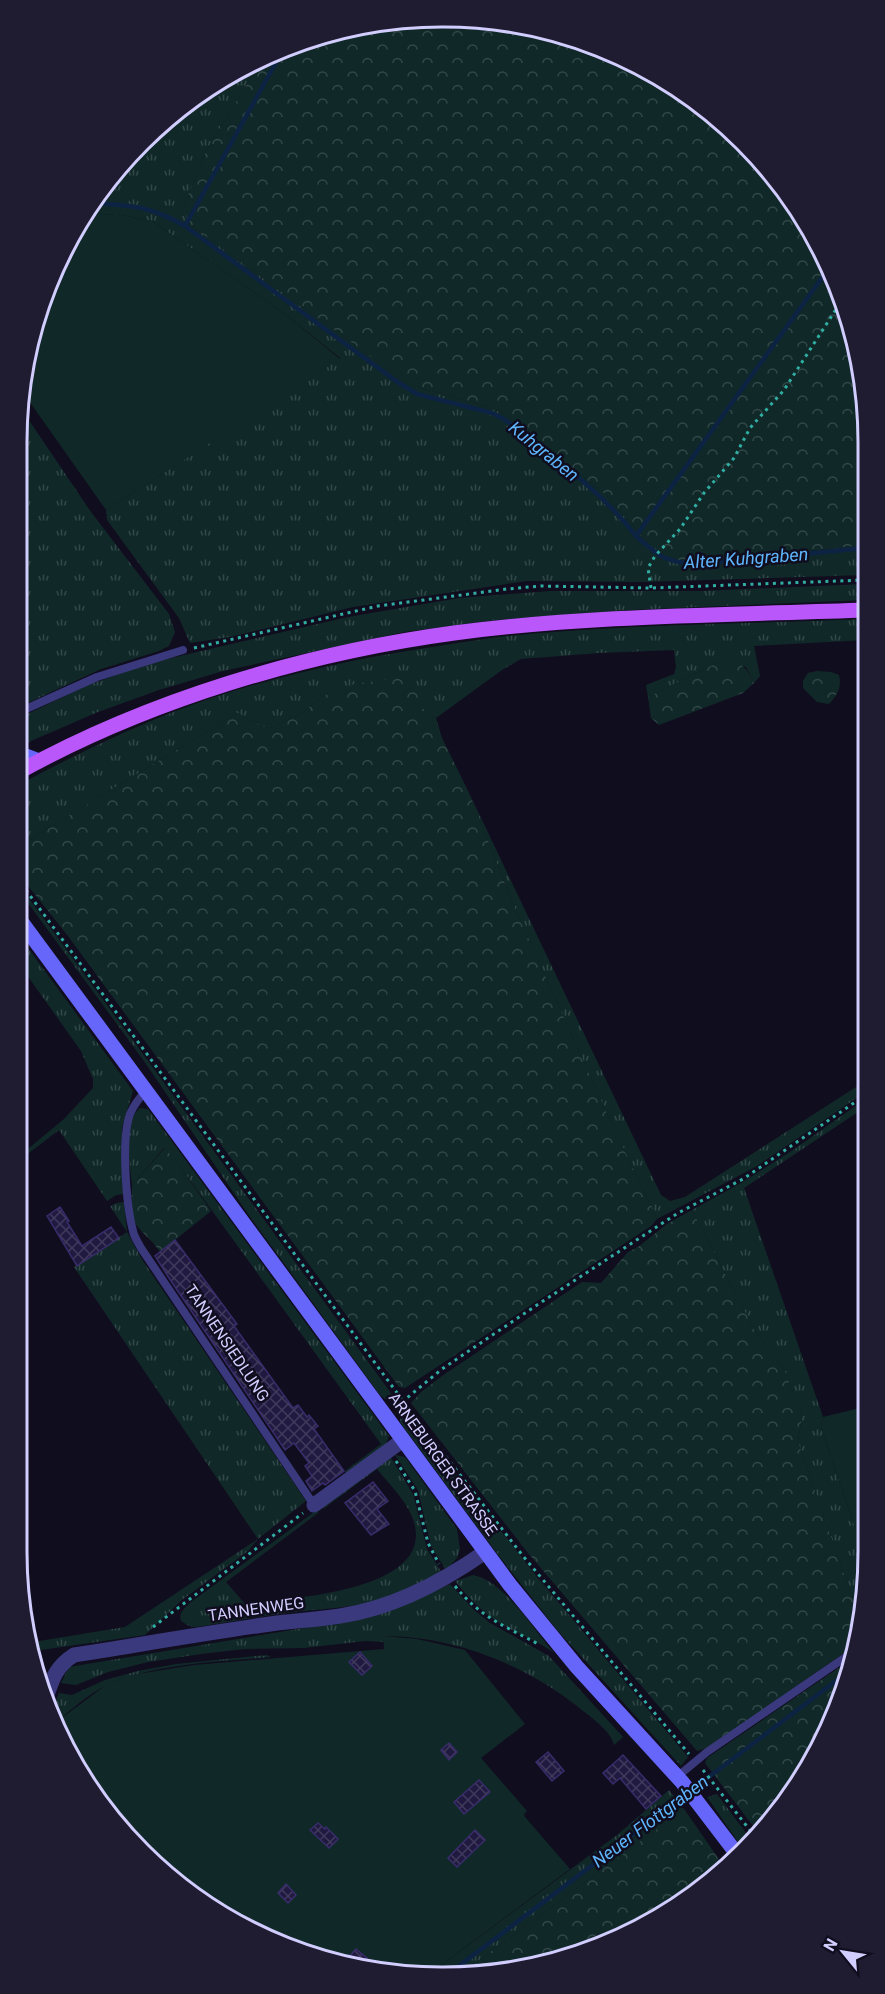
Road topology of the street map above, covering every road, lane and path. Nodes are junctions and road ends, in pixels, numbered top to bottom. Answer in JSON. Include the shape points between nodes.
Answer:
{"nodes":[{"id":1,"x":836,"y":309,"type":"edge"},
{"id":2,"x":858,"y":580,"type":"edge"},
{"id":3,"x":651,"y":588,"type":"junction"},
{"id":4,"x":858,"y":610,"type":"edge"},
{"id":5,"x":183,"y":650,"type":"joint"},
{"id":6,"x":27,"y":708,"type":"edge"},
{"id":7,"x":27,"y":756,"type":"edge"},
{"id":8,"x":39,"y":761,"type":"junction"},
{"id":9,"x":27,"y":767,"type":"edge"},
{"id":10,"x":27,"y":893,"type":"edge"},
{"id":11,"x":27,"y":931,"type":"edge"},
{"id":12,"x":142,"y":1086,"type":"junction"},
{"id":13,"x":858,"y":1100,"type":"edge"},
{"id":14,"x":403,"y":1401,"type":"junction"},
{"id":15,"x":385,"y":1416,"type":"junction"},
{"id":16,"x":403,"y":1440,"type":"junction"},
{"id":17,"x":389,"y":1450,"type":"junction"},
{"id":18,"x":314,"y":1505,"type":"junction"},
{"id":19,"x":485,"y":1552,"type":"junction"},
{"id":20,"x":447,"y":1576,"type":"junction"},
{"id":21,"x":152,"y":1627,"type":"dead end"},
{"id":22,"x":548,"y":1652,"type":"dead end"},
{"id":23,"x":844,"y":1659,"type":"edge"},
{"id":24,"x":50,"y":1688,"type":"edge"},
{"id":25,"x":698,"y":1765,"type":"junction"},
{"id":26,"x":680,"y":1779,"type":"junction"},
{"id":27,"x":750,"y":1830,"type":"edge"},
{"id":28,"x":733,"y":1848,"type":"edge"}],
"edges":[{"from":1,"to":3,"type":"path","via":[[784,390],[750,428],[734,458],[655,556],[648,568]]},
{"from":2,"to":3,"type":"path"},
{"from":3,"to":5,"type":"path","via":[[541,586],[455,594],[378,606]]},
{"from":4,"to":8,"type":"main road","via":[[560,623],[452,633],[381,645],[280,669],[193,696]]},
{"from":5,"to":6,"type":"lane","via":[[97,677]]},
{"from":7,"to":8,"type":"main road"},
{"from":8,"to":9,"type":"main road"},
{"from":10,"to":14,"type":"path"},
{"from":11,"to":12,"type":"main road","name":"ARNEBURGER STRASSE"},
{"from":12,"to":15,"type":"main road","name":"ARNEBURGER STRASSE"},
{"from":12,"to":18,"type":"lane","name":"TANNENSIEDLUNG","via":[[131,1112],[126,1139],[128,1203],[134,1234]]},
{"from":13,"to":14,"type":"path","via":[[743,1179],[678,1212],[537,1305],[442,1369]]},
{"from":14,"to":15,"type":"path"},
{"from":14,"to":25,"type":"path","via":[[523,1556]]},
{"from":15,"to":16,"type":"main road","name":"ARNEBURGER STRASSE"},
{"from":16,"to":17,"type":"street"},
{"from":16,"to":19,"type":"main road","name":"ARNEBURGER STRASSE"},
{"from":17,"to":18,"type":"street"},
{"from":17,"to":20,"type":"path","via":[[415,1491],[428,1543]]},
{"from":18,"to":21,"type":"path"},
{"from":19,"to":20,"type":"street","name":"TANNENWEG"},
{"from":19,"to":26,"type":"main road","name":"ARNEBURGER STRASSE","via":[[546,1631]]},
{"from":20,"to":22,"type":"path","via":[[495,1623]]},
{"from":20,"to":24,"type":"street","name":"TANNENWEG","via":[[391,1603],[342,1616],[266,1624],[74,1655],[62,1663]]},
{"from":23,"to":25,"type":"lane"},
{"from":25,"to":26,"type":"lane"},
{"from":25,"to":27,"type":"path"},
{"from":26,"to":28,"type":"main road","name":"ARNEBURGER STRASSE"}]}
